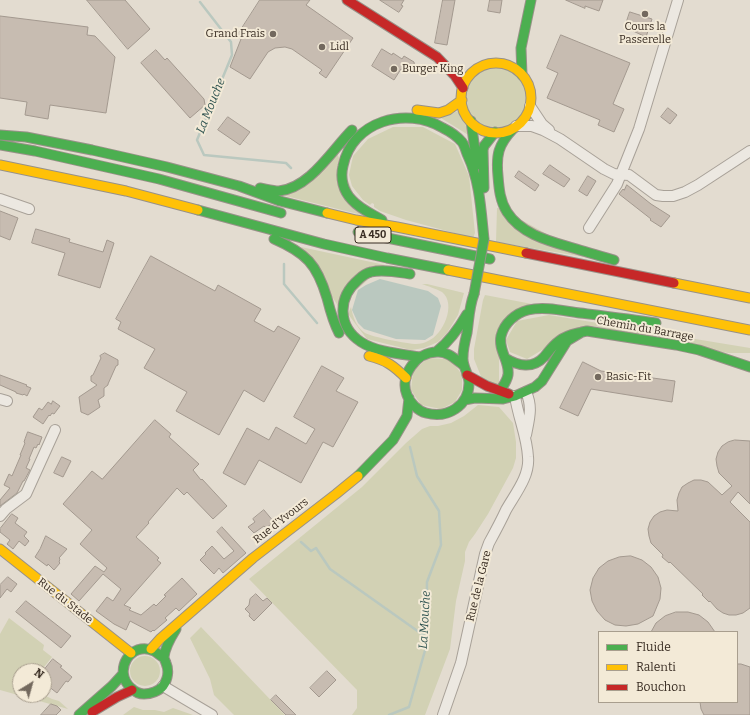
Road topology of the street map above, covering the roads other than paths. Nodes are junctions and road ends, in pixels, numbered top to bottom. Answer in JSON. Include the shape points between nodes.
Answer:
{"nodes":[{"id":1,"x":347,"y":0,"type":"edge"},
{"id":2,"x":523,"y":0,"type":"edge"},
{"id":3,"x":531,"y":0,"type":"edge"},
{"id":4,"x":678,"y":0,"type":"edge"},
{"id":5,"x":437,"y":57,"type":"junction"},
{"id":6,"x":502,"y":64,"type":"junction"},
{"id":7,"x":457,"y":66,"type":"dead end"},
{"id":8,"x":468,"y":68,"type":"dead end"},
{"id":9,"x":479,"y":68,"type":"junction"},
{"id":10,"x":522,"y":74,"type":"junction"},
{"id":11,"x":463,"y":88,"type":"junction"},
{"id":12,"x":462,"y":100,"type":"junction"},
{"id":13,"x":530,"y":106,"type":"junction"},
{"id":14,"x":471,"y":121,"type":"junction"},
{"id":15,"x":514,"y":127,"type":"junction"},
{"id":16,"x":0,"y":129,"type":"edge"},
{"id":17,"x":495,"y":132,"type":"junction"},
{"id":18,"x":0,"y":135,"type":"edge"},
{"id":19,"x":26,"y":137,"type":"junction"},
{"id":20,"x":560,"y":139,"type":"junction"},
{"id":21,"x":0,"y":145,"type":"edge"},
{"id":22,"x":750,"y":151,"type":"edge"},
{"id":23,"x":0,"y":165,"type":"edge"},
{"id":24,"x":622,"y":174,"type":"junction"},
{"id":25,"x":239,"y":186,"type":"junction"},
{"id":26,"x":0,"y":199,"type":"edge"},
{"id":27,"x":485,"y":203,"type":"junction"},
{"id":28,"x":29,"y":209,"type":"dead end"},
{"id":29,"x":223,"y":216,"type":"junction"},
{"id":30,"x":292,"y":216,"type":"dead end"},
{"id":31,"x":397,"y":227,"type":"junction"},
{"id":32,"x":589,"y":228,"type":"dead end"},
{"id":33,"x":346,"y":229,"type":"dead end"},
{"id":34,"x":484,"y":239,"type":"junction"},
{"id":35,"x":501,"y":261,"type":"dead end"},
{"id":36,"x":625,"y":263,"type":"dead end"},
{"id":37,"x":647,"y":268,"type":"dead end"},
{"id":38,"x":421,"y":276,"type":"dead end"},
{"id":39,"x":466,"y":285,"type":"dead end"},
{"id":40,"x":481,"y":288,"type":"dead end"},
{"id":41,"x":750,"y":297,"type":"edge"},
{"id":42,"x":542,"y":300,"type":"dead end"},
{"id":43,"x":469,"y":310,"type":"junction"},
{"id":44,"x":690,"y":327,"type":"dead end"},
{"id":45,"x":750,"y":330,"type":"edge"},
{"id":46,"x":582,"y":332,"type":"junction"},
{"id":47,"x":750,"y":337,"type":"edge"},
{"id":48,"x":343,"y":339,"type":"dead end"},
{"id":49,"x":437,"y":351,"type":"junction"},
{"id":50,"x":361,"y":353,"type":"dead end"},
{"id":51,"x":420,"y":357,"type":"junction"},
{"id":52,"x":505,"y":358,"type":"junction"},
{"id":53,"x":463,"y":365,"type":"junction"},
{"id":54,"x":750,"y":367,"type":"edge"},
{"id":55,"x":468,"y":375,"type":"junction"},
{"id":56,"x":406,"y":378,"type":"junction"},
{"id":57,"x":500,"y":391,"type":"junction"},
{"id":58,"x":526,"y":392,"type":"junction"},
{"id":59,"x":515,"y":396,"type":"junction"},
{"id":60,"x":409,"y":398,"type":"junction"},
{"id":61,"x":492,"y":398,"type":"junction"},
{"id":62,"x":464,"y":400,"type":"junction"},
{"id":63,"x":427,"y":413,"type":"junction"},
{"id":64,"x":55,"y":430,"type":"dead end"},
{"id":65,"x":525,"y":439,"type":"junction"},
{"id":66,"x":393,"y":440,"type":"junction"},
{"id":67,"x":0,"y":516,"type":"edge"},
{"id":68,"x":2,"y":554,"type":"edge"},
{"id":69,"x":182,"y":620,"type":"junction"},
{"id":70,"x":151,"y":649,"type":"junction"},
{"id":71,"x":131,"y":653,"type":"junction"},
{"id":72,"x":164,"y":658,"type":"junction"},
{"id":73,"x":122,"y":675,"type":"junction"},
{"id":74,"x":163,"y":686,"type":"junction"},
{"id":75,"x":132,"y":690,"type":"junction"},
{"id":76,"x":79,"y":715,"type":"edge"},
{"id":77,"x":88,"y":715,"type":"edge"},
{"id":78,"x":212,"y":715,"type":"edge"},
{"id":79,"x":443,"y":715,"type":"edge"}],
"edges":[{"from":1,"to":5,"type":"main road"},
{"from":2,"to":6,"type":"main road","via":[[510,52]]},
{"from":3,"to":10,"type":"main road","via":[[522,48]]},
{"from":4,"to":24,"type":"street","via":[[639,129]]},
{"from":5,"to":7,"type":"main road"},
{"from":5,"to":11,"type":"main road"},
{"from":6,"to":9,"type":"main road","via":[[494,63]]},
{"from":6,"to":10,"type":"main road"},
{"from":8,"to":9,"type":"main road"},
{"from":9,"to":11,"type":"main road","via":[[469,76]]},
{"from":10,"to":13,"type":"main road","via":[[529,86]]},
{"from":11,"to":12,"type":"main road"},
{"from":12,"to":14,"type":"main road"},
{"from":12,"to":25,"type":"main road","via":[[439,113],[405,109],[372,117],[345,136],[313,174],[289,189],[277,191]]},
{"from":13,"to":15,"type":"main road","via":[[520,123]]},
{"from":13,"to":20,"type":"street","via":[[542,124]]},
{"from":14,"to":17,"type":"main road","via":[[484,130]]},
{"from":14,"to":27,"type":"main road"},
{"from":15,"to":17,"type":"main road","via":[[503,132]]},
{"from":15,"to":20,"type":"street","via":[[532,126]]},
{"from":15,"to":36,"type":"main road","via":[[503,139],[497,154],[502,201],[510,216],[538,236]]},
{"from":16,"to":19,"type":"main road"},
{"from":17,"to":27,"type":"main road","via":[[483,150]]},
{"from":18,"to":19,"type":"main road"},
{"from":19,"to":25,"type":"main road","via":[[137,160]]},
{"from":20,"to":24,"type":"street","via":[[604,169],[614,174]]},
{"from":21,"to":30,"type":"main road","via":[[159,179]]},
{"from":22,"to":24,"type":"street","via":[[698,185],[673,196],[656,194],[629,175]]},
{"from":23,"to":29,"type":"main road","number":"A 450","via":[[126,191]]},
{"from":24,"to":32,"type":"street"},
{"from":25,"to":31,"type":"main road","via":[[280,201],[356,220]]},
{"from":26,"to":28,"type":"street"},
{"from":27,"to":34,"type":"main road"},
{"from":29,"to":45,"type":"main road","number":"A 450","via":[[324,244],[387,258]]},
{"from":29,"to":48,"type":"main road","via":[[237,226],[293,248],[310,261],[320,278],[337,329]]},
{"from":31,"to":34,"type":"main road","via":[[367,212],[348,195],[342,172],[344,160],[361,134],[373,127],[407,117],[423,119],[439,125],[462,142],[474,169],[481,200]]},
{"from":31,"to":41,"type":"main road"},
{"from":33,"to":35,"type":"main road","number":"A 450"},
{"from":34,"to":43,"type":"main road","bridge":true},
{"from":37,"to":41,"type":"main road"},
{"from":38,"to":51,"type":"main road","via":[[387,270],[369,272],[349,289],[343,308],[347,327],[361,342],[373,348]]},
{"from":39,"to":40,"type":"main road"},
{"from":42,"to":52,"type":"main road","via":[[660,323],[564,311],[528,310],[513,318],[503,330],[500,345]]},
{"from":43,"to":49,"type":"main road","via":[[449,341]]},
{"from":43,"to":53,"type":"main road"},
{"from":44,"to":47,"type":"main road"},
{"from":46,"to":52,"type":"main road","via":[[570,334],[559,340],[540,361],[532,364],[524,366]]},
{"from":46,"to":54,"type":"main road","name":"Chemin du Barrage","via":[[676,345]]},
{"from":46,"to":58,"type":"main road","name":"Chemin du Barrage","via":[[567,341],[542,381]]},
{"from":49,"to":51,"type":"main road","via":[[428,352]]},
{"from":49,"to":53,"type":"main road","via":[[452,355]]},
{"from":50,"to":56,"type":"main road","via":[[388,362]]},
{"from":51,"to":56,"type":"main road","via":[[413,363]]},
{"from":52,"to":57,"type":"main road","via":[[508,379]]},
{"from":53,"to":55,"type":"main road"},
{"from":55,"to":57,"type":"main road","via":[[478,383]]},
{"from":55,"to":62,"type":"main road","via":[[468,392]]},
{"from":56,"to":60,"type":"main road","via":[[406,392]]},
{"from":57,"to":59,"type":"main road"},
{"from":57,"to":61,"type":"main road"},
{"from":58,"to":59,"type":"main road","name":"Chemin du Barrage"},
{"from":58,"to":65,"type":"street","name":"Rue de la Gare","via":[[531,410]]},
{"from":59,"to":61,"type":"main road","name":"Chemin du Barrage"},
{"from":59,"to":65,"type":"street","name":"Rue de la Gare"},
{"from":60,"to":63,"type":"main road","via":[[414,405]]},
{"from":60,"to":66,"type":"main road","via":[[407,416]]},
{"from":61,"to":62,"type":"main road","name":"Chemin du Barrage"},
{"from":62,"to":63,"type":"main road","via":[[446,414]]},
{"from":63,"to":66,"type":"main road"},
{"from":64,"to":67,"type":"street","via":[[26,494]]},
{"from":65,"to":79,"type":"street","name":"Rue de la Gare","via":[[527,470],[485,554],[461,663]]},
{"from":66,"to":69,"type":"main road","name":"Rue d'Yvours","via":[[354,479],[253,558]]},
{"from":68,"to":71,"type":"main road","name":"Rue du Stade"},
{"from":69,"to":70,"type":"main road","name":"Rue d'Yvours"},
{"from":69,"to":72,"type":"main road","via":[[168,644]]},
{"from":70,"to":71,"type":"main road"},
{"from":70,"to":72,"type":"main road"},
{"from":71,"to":73,"type":"main road","via":[[123,665]]},
{"from":72,"to":74,"type":"main road","via":[[168,675]]},
{"from":73,"to":75,"type":"main road"},
{"from":73,"to":76,"type":"main road"},
{"from":74,"to":75,"type":"main road","via":[[149,694]]},
{"from":74,"to":78,"type":"street"},
{"from":75,"to":77,"type":"main road","via":[[117,696]]}]}
